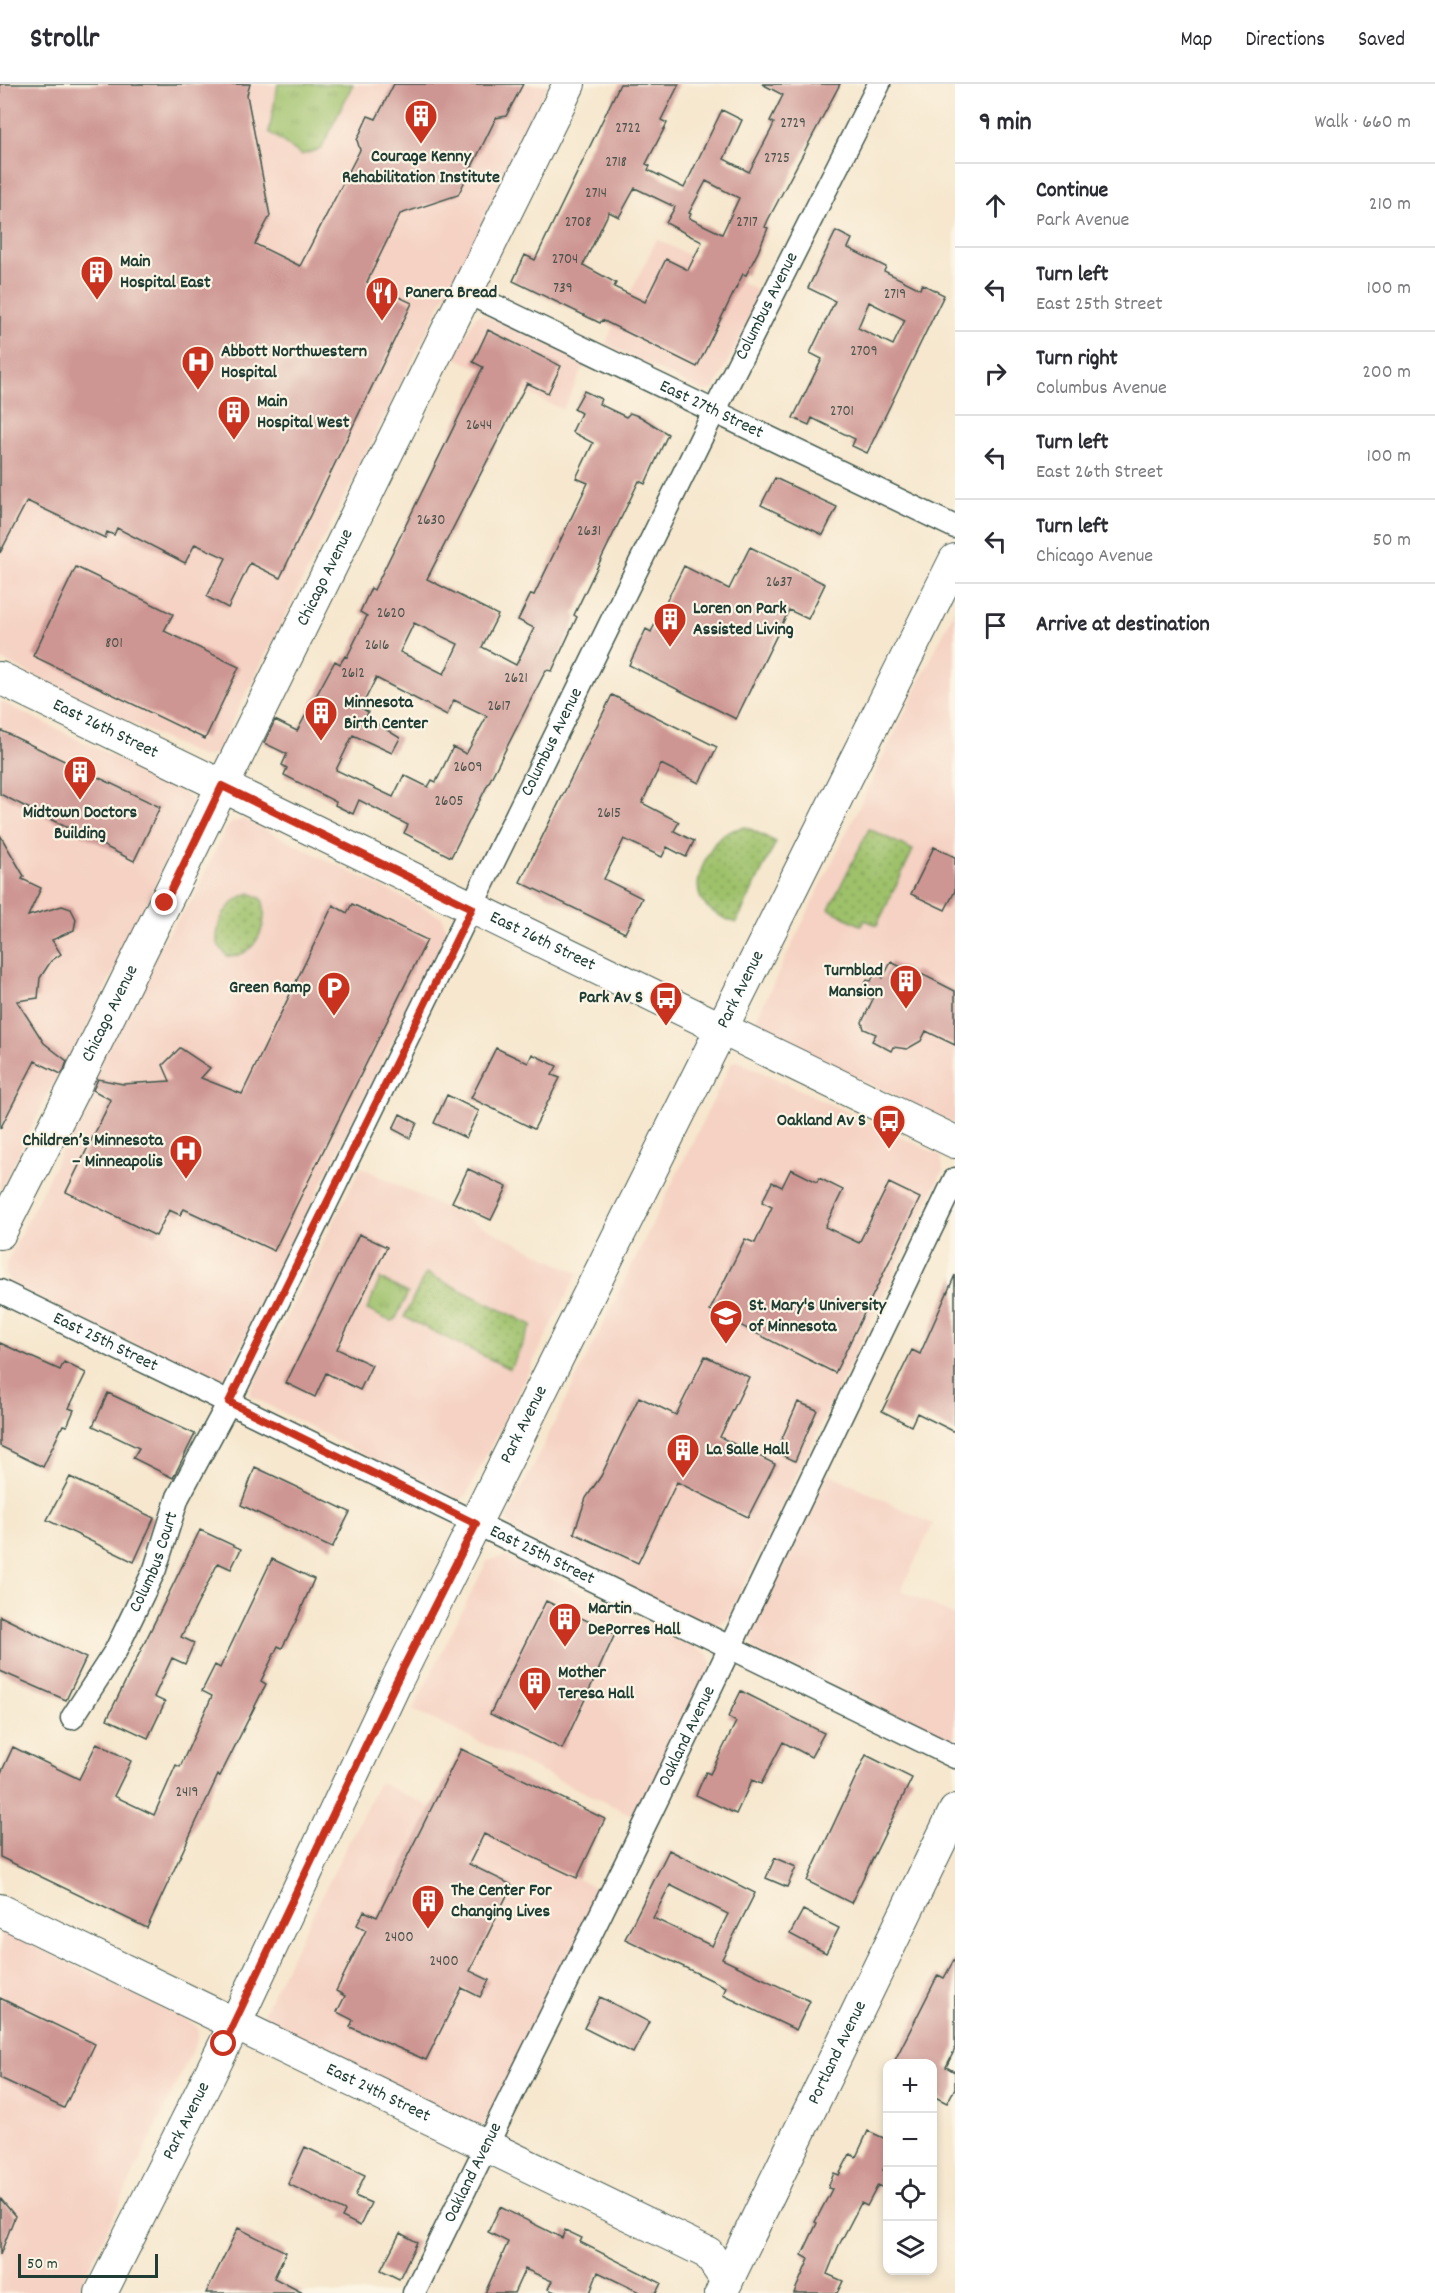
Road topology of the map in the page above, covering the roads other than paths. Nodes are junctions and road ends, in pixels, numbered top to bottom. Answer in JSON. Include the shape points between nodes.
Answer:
{"nodes":[{"id":1,"x":569,"y":84,"type":"edge"},
{"id":2,"x":879,"y":84,"type":"edge"},
{"id":3,"x":466,"y":292,"type":"junction"},
{"id":4,"x":715,"y":411,"type":"junction"},
{"id":5,"x":955,"y":527,"type":"edge"},
{"id":6,"x":955,"y":560,"type":"edge"},
{"id":7,"x":0,"y":678,"type":"edge"},
{"id":8,"x":222,"y":786,"type":"junction"},
{"id":9,"x":472,"y":908,"type":"junction"},
{"id":10,"x":722,"y":1029,"type":"junction"},
{"id":11,"x":955,"y":1142,"type":"edge"},
{"id":12,"x":955,"y":1179,"type":"edge"},
{"id":13,"x":0,"y":1233,"type":"edge"},
{"id":14,"x":0,"y":1291,"type":"edge"},
{"id":15,"x":229,"y":1402,"type":"junction"},
{"id":16,"x":476,"y":1524,"type":"junction"},
{"id":17,"x":730,"y":1648,"type":"junction"},
{"id":18,"x":72,"y":1718,"type":"dead end"},
{"id":19,"x":955,"y":1757,"type":"edge"},
{"id":20,"x":955,"y":1811,"type":"edge"},
{"id":21,"x":0,"y":1910,"type":"edge"},
{"id":22,"x":235,"y":2024,"type":"junction"},
{"id":23,"x":487,"y":2146,"type":"junction"},
{"id":24,"x":730,"y":2289,"type":"edge"},
{"id":25,"x":101,"y":2293,"type":"edge"},
{"id":26,"x":414,"y":2293,"type":"edge"}],
"edges":[{"from":1,"to":3,"type":"street","name":"Chicago Avenue"},
{"from":2,"to":4,"type":"street","name":"Columbus Avenue"},
{"from":3,"to":4,"type":"street","name":"East 27th Street"},
{"from":3,"to":8,"type":"street","name":"Chicago Avenue"},
{"from":4,"to":5,"type":"street","name":"East 27th Street"},
{"from":4,"to":9,"type":"street","name":"Columbus Avenue"},
{"from":6,"to":10,"type":"street","name":"Park Avenue"},
{"from":7,"to":8,"type":"street","name":"East 26th Street"},
{"from":8,"to":9,"type":"street","name":"East 26th Street"},
{"from":8,"to":13,"type":"street","name":"Chicago Avenue"},
{"from":9,"to":10,"type":"street","name":"East 26th Street"},
{"from":9,"to":15,"type":"street","name":"Columbus Avenue"},
{"from":10,"to":11,"type":"street","name":"East 26th Street"},
{"from":10,"to":16,"type":"street","name":"Park Avenue"},
{"from":12,"to":17,"type":"street","name":"Oakland Avenue"},
{"from":14,"to":15,"type":"street","name":"East 25th Street"},
{"from":15,"to":16,"type":"street","name":"East 25th Street"},
{"from":15,"to":18,"type":"street","name":"Columbus Court","via":[[178,1497],[155,1569],[116,1650]]},
{"from":16,"to":17,"type":"street","name":"East 25th Street"},
{"from":16,"to":22,"type":"street","name":"Park Avenue","via":[[395,1684]]},
{"from":17,"to":19,"type":"street","name":"East 25th Street"},
{"from":17,"to":23,"type":"street","name":"Oakland Avenue"},
{"from":20,"to":24,"type":"street","name":"Portland Avenue"},
{"from":21,"to":22,"type":"street","name":"East 24th Street"},
{"from":22,"to":23,"type":"street","name":"East 24th Street"},
{"from":22,"to":25,"type":"street","name":"Park Avenue"},
{"from":23,"to":24,"type":"street","name":"East 24th Street","via":[[708,2253]]},
{"from":23,"to":26,"type":"street","name":"Oakland Avenue"}]}
